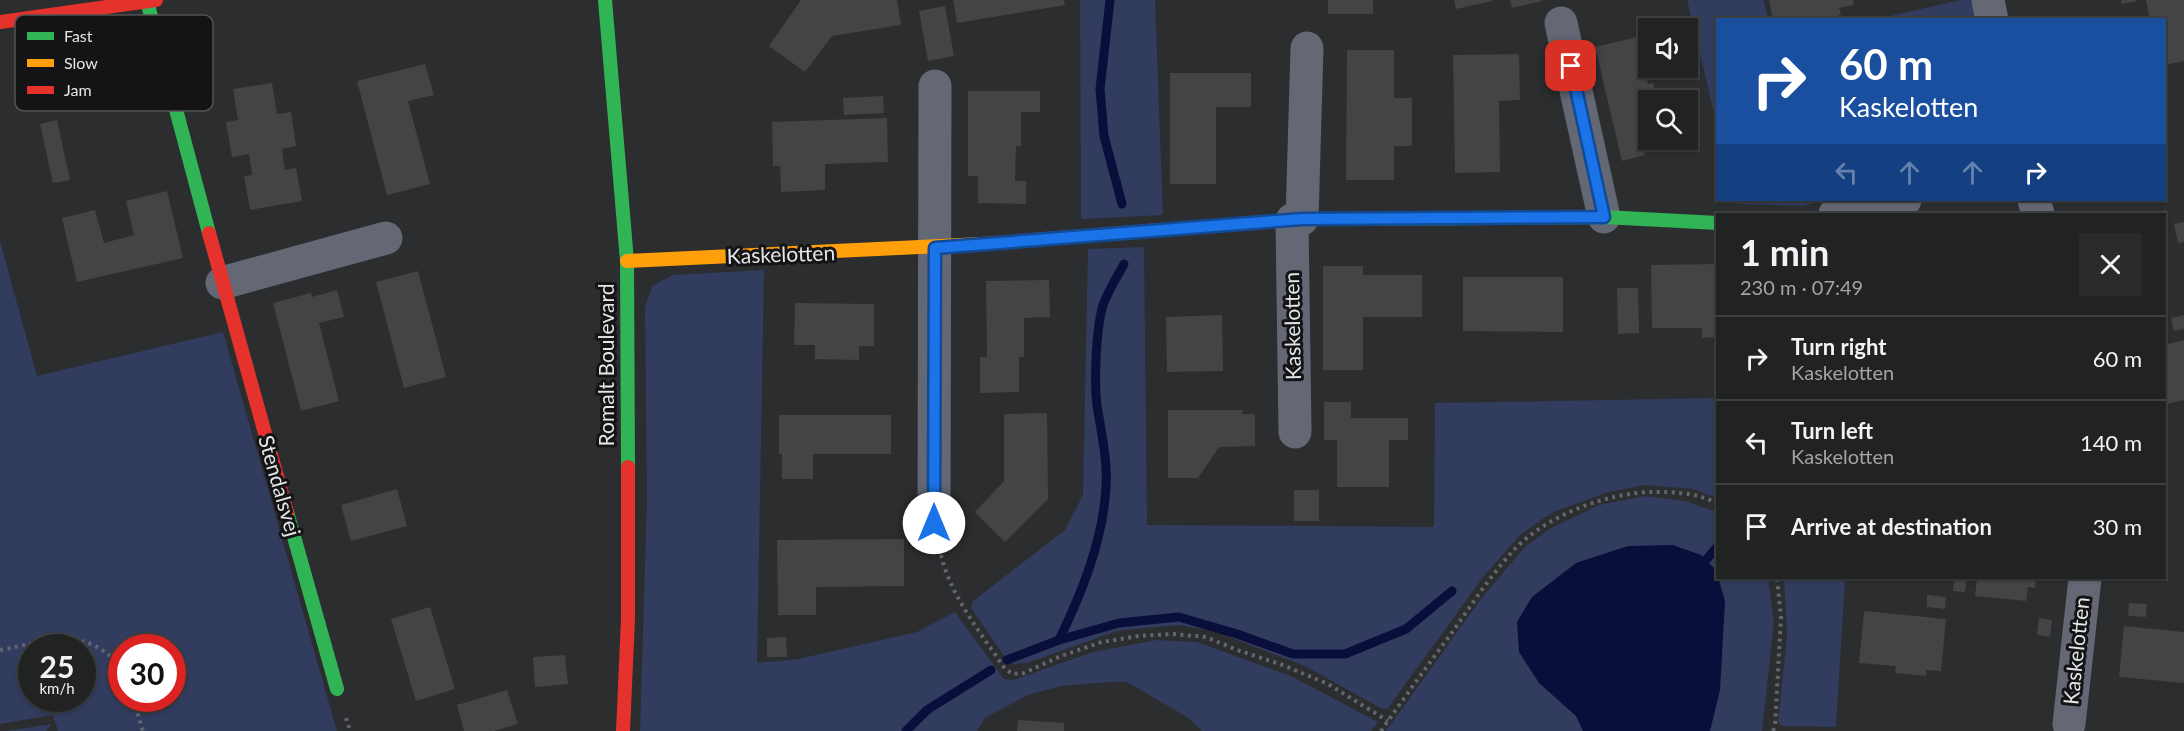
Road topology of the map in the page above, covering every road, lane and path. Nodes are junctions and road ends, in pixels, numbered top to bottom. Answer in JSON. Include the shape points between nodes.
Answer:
{"nodes":[{"id":1,"x":605,"y":0,"type":"edge"},
{"id":2,"x":1988,"y":0,"type":"edge"},
{"id":3,"x":152,"y":1,"type":"edge"},
{"id":4,"x":51,"y":15,"type":"edge"},
{"id":5,"x":1992,"y":18,"type":"edge"},
{"id":6,"x":15,"y":20,"type":"edge"},
{"id":7,"x":0,"y":22,"type":"edge"},
{"id":8,"x":1561,"y":23,"type":"dead end"},
{"id":9,"x":1307,"y":48,"type":"dead end"},
{"id":10,"x":935,"y":86,"type":"dead end"},
{"id":11,"x":179,"y":111,"type":"edge"},
{"id":12,"x":1900,"y":201,"type":"edge"},
{"id":13,"x":1839,"y":213,"type":"edge"},
{"id":14,"x":1604,"y":217,"type":"junction"},
{"id":15,"x":1297,"y":220,"type":"junction"},
{"id":16,"x":1716,"y":223,"type":"edge"},
{"id":17,"x":386,"y":238,"type":"dead end"},
{"id":18,"x":935,"y":248,"type":"junction"},
{"id":19,"x":627,"y":261,"type":"junction"},
{"id":20,"x":222,"y":283,"type":"junction"},
{"id":21,"x":1295,"y":432,"type":"dead end"},
{"id":22,"x":1716,"y":503,"type":"edge"},
{"id":23,"x":934,"y":523,"type":"joint"},
{"id":24,"x":1777,"y":579,"type":"edge"},
{"id":25,"x":2085,"y":579,"type":"edge"},
{"id":26,"x":0,"y":650,"type":"edge"},
{"id":27,"x":108,"y":655,"type":"edge"},
{"id":28,"x":337,"y":689,"type":"dead end"},
{"id":29,"x":138,"y":712,"type":"edge"},
{"id":30,"x":1388,"y":721,"type":"junction"},
{"id":31,"x":2069,"y":724,"type":"dead end"},
{"id":32,"x":143,"y":731,"type":"edge"},
{"id":33,"x":624,"y":731,"type":"edge"},
{"id":34,"x":1381,"y":731,"type":"edge"},
{"id":35,"x":1773,"y":731,"type":"edge"}],
"edges":[{"from":1,"to":19,"type":"street","name":"Romalt Boulevard"},
{"from":2,"to":5,"type":"street"},
{"from":3,"to":4,"type":"street","name":"Stendalsvej"},
{"from":6,"to":7,"type":"street","name":"Stendalsvej"},
{"from":8,"to":14,"type":"street"},
{"from":9,"to":15,"type":"street","name":"Kaskelotten"},
{"from":10,"to":18,"type":"street"},
{"from":11,"to":20,"type":"street","name":"Stendalsvej"},
{"from":12,"to":13,"type":"street"},
{"from":14,"to":15,"type":"street","name":"Kaskelotten"},
{"from":14,"to":16,"type":"street","name":"Kaskelotten"},
{"from":15,"to":18,"type":"street","name":"Kaskelotten"},
{"from":15,"to":21,"type":"street","name":"Kaskelotten"},
{"from":17,"to":20,"type":"street"},
{"from":18,"to":19,"type":"street","name":"Kaskelotten"},
{"from":18,"to":23,"type":"street"},
{"from":19,"to":33,"type":"street","name":"Romalt Boulevard","via":[[628,619]]},
{"from":20,"to":28,"type":"street","name":"Stendalsvej"},
{"from":22,"to":30,"type":"path","via":[[1681,492],[1639,492],[1604,499],[1541,528],[1512,551]]},
{"from":23,"to":30,"type":"path","via":[[944,565],[963,606],[1005,669],[1014,674],[1102,642],[1172,634],[1206,637],[1328,684]]},
{"from":24,"to":35,"type":"path","via":[[1781,617]]},
{"from":25,"to":31,"type":"street","name":"Kaskelotten"},
{"from":26,"to":27,"type":"path","via":[[67,638],[83,640]]},
{"from":29,"to":32,"type":"path"},
{"from":30,"to":34,"type":"path"}]}
